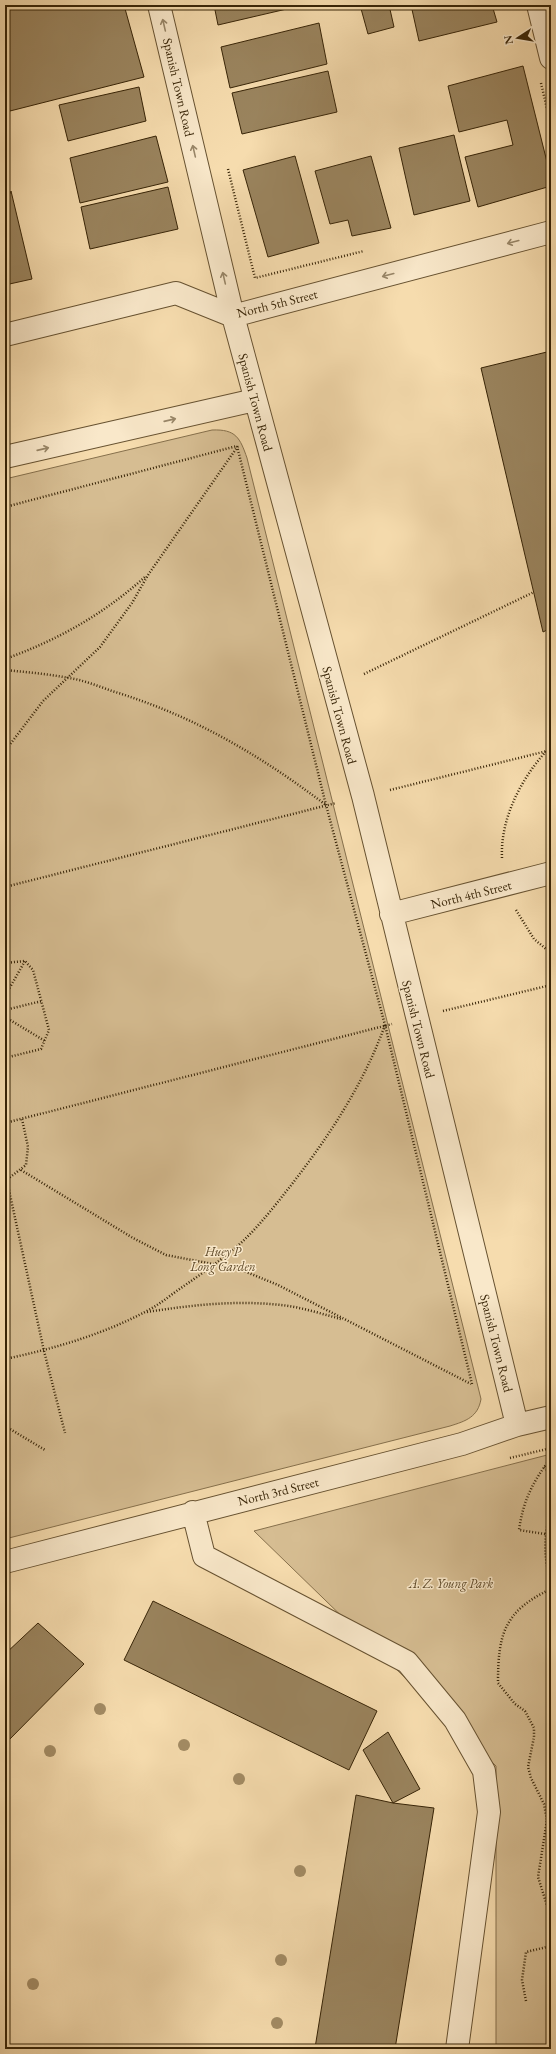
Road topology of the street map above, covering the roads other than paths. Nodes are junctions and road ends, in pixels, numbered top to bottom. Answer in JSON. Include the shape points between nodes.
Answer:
{"nodes":[{"id":1,"x":159,"y":5,"type":"edge"},
{"id":2,"x":538,"y":5,"type":"edge"},
{"id":3,"x":551,"y":58,"type":"edge"},
{"id":4,"x":551,"y":232,"type":"edge"},
{"id":5,"x":233,"y":316,"type":"junction"},
{"id":6,"x":5,"y":335,"type":"edge"},
{"id":7,"x":255,"y":400,"type":"junction"},
{"id":8,"x":5,"y":457,"type":"edge"},
{"id":9,"x":551,"y":874,"type":"edge"},
{"id":10,"x":391,"y":914,"type":"junction"},
{"id":11,"x":551,"y":1417,"type":"edge"},
{"id":12,"x":517,"y":1426,"type":"junction"},
{"id":13,"x":193,"y":1512,"type":"junction"},
{"id":14,"x":5,"y":1562,"type":"edge"},
{"id":15,"x":457,"y":2049,"type":"edge"}],
"edges":[{"from":5,"to":1,"type":"street","name":"Spanish Town Road","one_way":true},
{"from":2,"to":3,"type":"street"},
{"from":4,"to":5,"type":"street","name":"North 5th Street","one_way":true},
{"from":5,"to":6,"type":"street","name":"North 5th Street","via":[[176,293]]},
{"from":5,"to":7,"type":"street","name":"Spanish Town Road"},
{"from":8,"to":7,"type":"street","one_way":true},
{"from":7,"to":10,"type":"street","name":"Spanish Town Road","via":[[363,796]]},
{"from":9,"to":10,"type":"street","name":"North 4th Street"},
{"from":10,"to":12,"type":"street","name":"Spanish Town Road"},
{"from":11,"to":12,"type":"street","name":"North 3rd Street"},
{"from":12,"to":13,"type":"street","name":"North 3rd Street","via":[[462,1444]]},
{"from":13,"to":14,"type":"street","name":"North 3rd Street"},
{"from":13,"to":15,"type":"street","via":[[204,1556],[407,1662],[455,1720],[484,1771],[489,1812]]}]}
